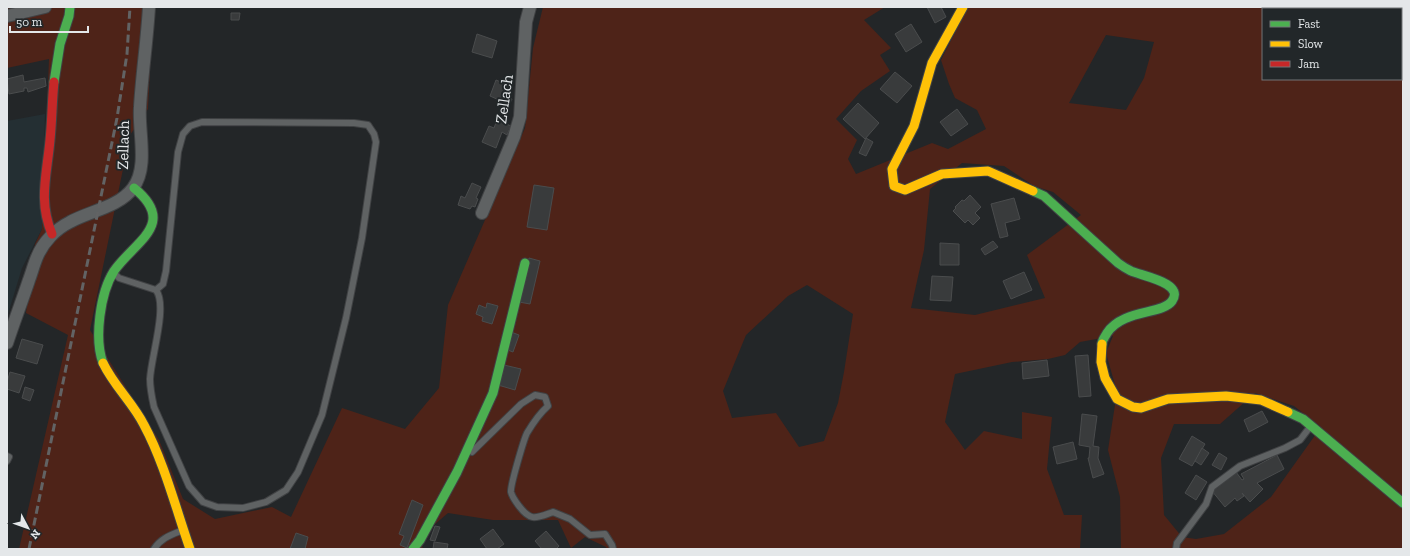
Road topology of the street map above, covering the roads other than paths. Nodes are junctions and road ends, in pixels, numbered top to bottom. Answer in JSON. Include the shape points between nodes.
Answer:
{"nodes":[{"id":1,"x":45,"y":7,"type":"edge"},
{"id":2,"x":70,"y":7,"type":"edge"},
{"id":3,"x":149,"y":7,"type":"edge"},
{"id":4,"x":530,"y":7,"type":"edge"},
{"id":5,"x":963,"y":7,"type":"edge"},
{"id":6,"x":7,"y":16,"type":"edge"},
{"id":7,"x":134,"y":188,"type":"junction"},
{"id":8,"x":482,"y":213,"type":"dead end"},
{"id":9,"x":52,"y":234,"type":"junction"},
{"id":10,"x":525,"y":262,"type":"dead end"},
{"id":11,"x":114,"y":273,"type":"junction"},
{"id":12,"x":156,"y":290,"type":"junction"},
{"id":13,"x":7,"y":343,"type":"edge"},
{"id":14,"x":1311,"y":425,"type":"junction"},
{"id":15,"x":7,"y":456,"type":"edge"},
{"id":16,"x":7,"y":461,"type":"edge"},
{"id":17,"x":462,"y":462,"type":"junction"},
{"id":18,"x":1403,"y":503,"type":"edge"},
{"id":19,"x":183,"y":530,"type":"junction"},
{"id":20,"x":154,"y":549,"type":"edge"},
{"id":21,"x":190,"y":549,"type":"edge"},
{"id":22,"x":412,"y":549,"type":"edge"},
{"id":23,"x":613,"y":549,"type":"edge"},
{"id":24,"x":1176,"y":549,"type":"edge"}],
"edges":[{"from":1,"to":6,"type":"street"},
{"from":2,"to":9,"type":"street","via":[[59,49],[45,182],[43,209]]},
{"from":3,"to":7,"type":"street","name":"Zellach","via":[[139,109],[141,170]]},
{"from":4,"to":8,"type":"street","name":"Zellach","via":[[526,22],[520,117]]},
{"from":5,"to":14,"type":"street","via":[[932,62],[914,126],[892,169],[894,186],[905,190],[942,174],[988,171],[1044,196],[1118,263],[1173,288],[1173,300],[1167,306],[1118,322],[1102,340],[1101,362],[1105,378],[1117,399],[1125,404],[1141,408],[1168,399],[1226,396],[1254,399],[1303,419]]},
{"from":7,"to":9,"type":"street","name":"Zellach","via":[[113,204],[84,215]]},
{"from":7,"to":11,"type":"street","via":[[149,202],[153,222],[149,232]]},
{"from":9,"to":13,"type":"street","name":"Zellach","via":[[37,256]]},
{"from":10,"to":17,"type":"street","via":[[493,393]]},
{"from":11,"to":12,"type":"lane","via":[[118,278]]},
{"from":11,"to":19,"type":"street","via":[[107,286],[98,332],[99,353],[102,363],[144,424]]},
{"from":12,"to":12,"type":"lane","via":[[161,308],[150,379],[151,394],[154,407],[190,486],[203,502],[216,507],[243,508],[266,502],[286,490],[298,472],[322,415],[346,318],[362,238],[376,142],[368,125],[202,122],[190,126],[183,134],[178,152],[166,271],[163,284]]},
{"from":14,"to":18,"type":"street"},
{"from":14,"to":24,"type":"lane","via":[[1300,440],[1240,466],[1212,487],[1206,504],[1177,543]]},
{"from":15,"to":16,"type":"lane"},
{"from":17,"to":22,"type":"street","via":[[420,540]]},
{"from":17,"to":23,"type":"lane","via":[[521,404],[535,395],[546,397],[548,406],[527,433],[511,492],[526,515],[536,518],[553,512],[570,519],[590,535],[605,534]]},
{"from":19,"to":20,"type":"lane","via":[[165,537]]},
{"from":19,"to":21,"type":"street"}]}
